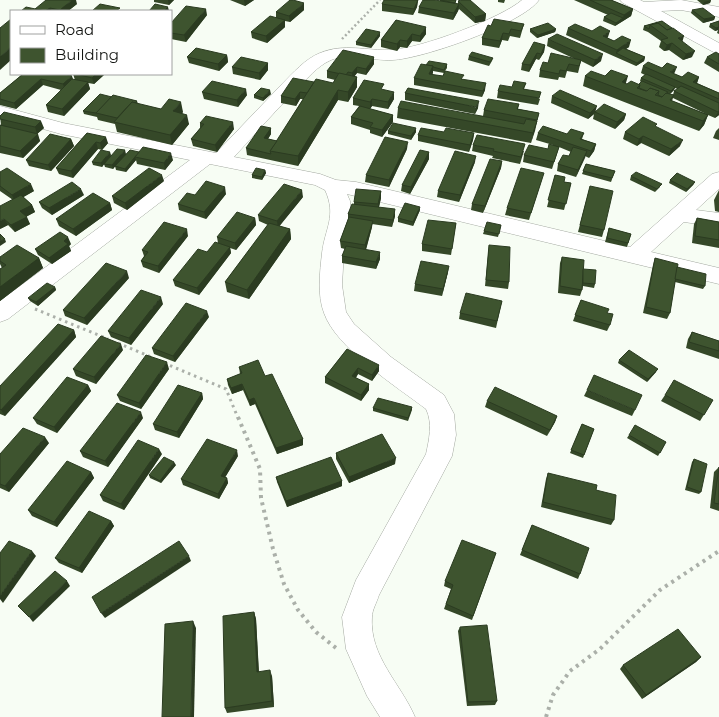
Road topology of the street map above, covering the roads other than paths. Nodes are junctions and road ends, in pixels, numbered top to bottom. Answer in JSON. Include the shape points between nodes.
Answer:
{"nodes":[{"id":1,"x":545,"y":0,"type":"edge"},
{"id":2,"x":529,"y":3,"type":"edge"},
{"id":3,"x":634,"y":3,"type":"edge"},
{"id":4,"x":719,"y":12,"type":"edge"},
{"id":5,"x":719,"y":50,"type":"edge"},
{"id":6,"x":0,"y":112,"type":"edge"},
{"id":7,"x":212,"y":159,"type":"junction"},
{"id":8,"x":719,"y":178,"type":"edge"},
{"id":9,"x":333,"y":186,"type":"junction"},
{"id":10,"x":679,"y":214,"type":"junction"},
{"id":11,"x":719,"y":220,"type":"edge"},
{"id":12,"x":634,"y":255,"type":"junction"},
{"id":13,"x":719,"y":276,"type":"edge"},
{"id":14,"x":8,"y":307,"type":"edge"},
{"id":15,"x":399,"y":717,"type":"edge"}],
"edges":[{"from":1,"to":2,"type":"street"},
{"from":2,"to":7,"type":"street","via":[[462,35],[421,49],[395,55],[326,55],[314,62]]},
{"from":3,"to":4,"type":"street","via":[[681,5]]},
{"from":3,"to":5,"type":"street"},
{"from":6,"to":7,"type":"street"},
{"from":7,"to":9,"type":"street","via":[[320,180]]},
{"from":7,"to":14,"type":"street"},
{"from":8,"to":10,"type":"street"},
{"from":9,"to":12,"type":"street","via":[[356,188]]},
{"from":9,"to":15,"type":"street","via":[[340,201],[342,221],[333,251],[331,285],[335,313],[346,330],[383,364],[435,402],[441,414],[443,435],[439,456],[366,590],[357,617],[361,649],[378,685]]},
{"from":10,"to":11,"type":"street"},
{"from":10,"to":12,"type":"street"},
{"from":12,"to":13,"type":"street"}]}
